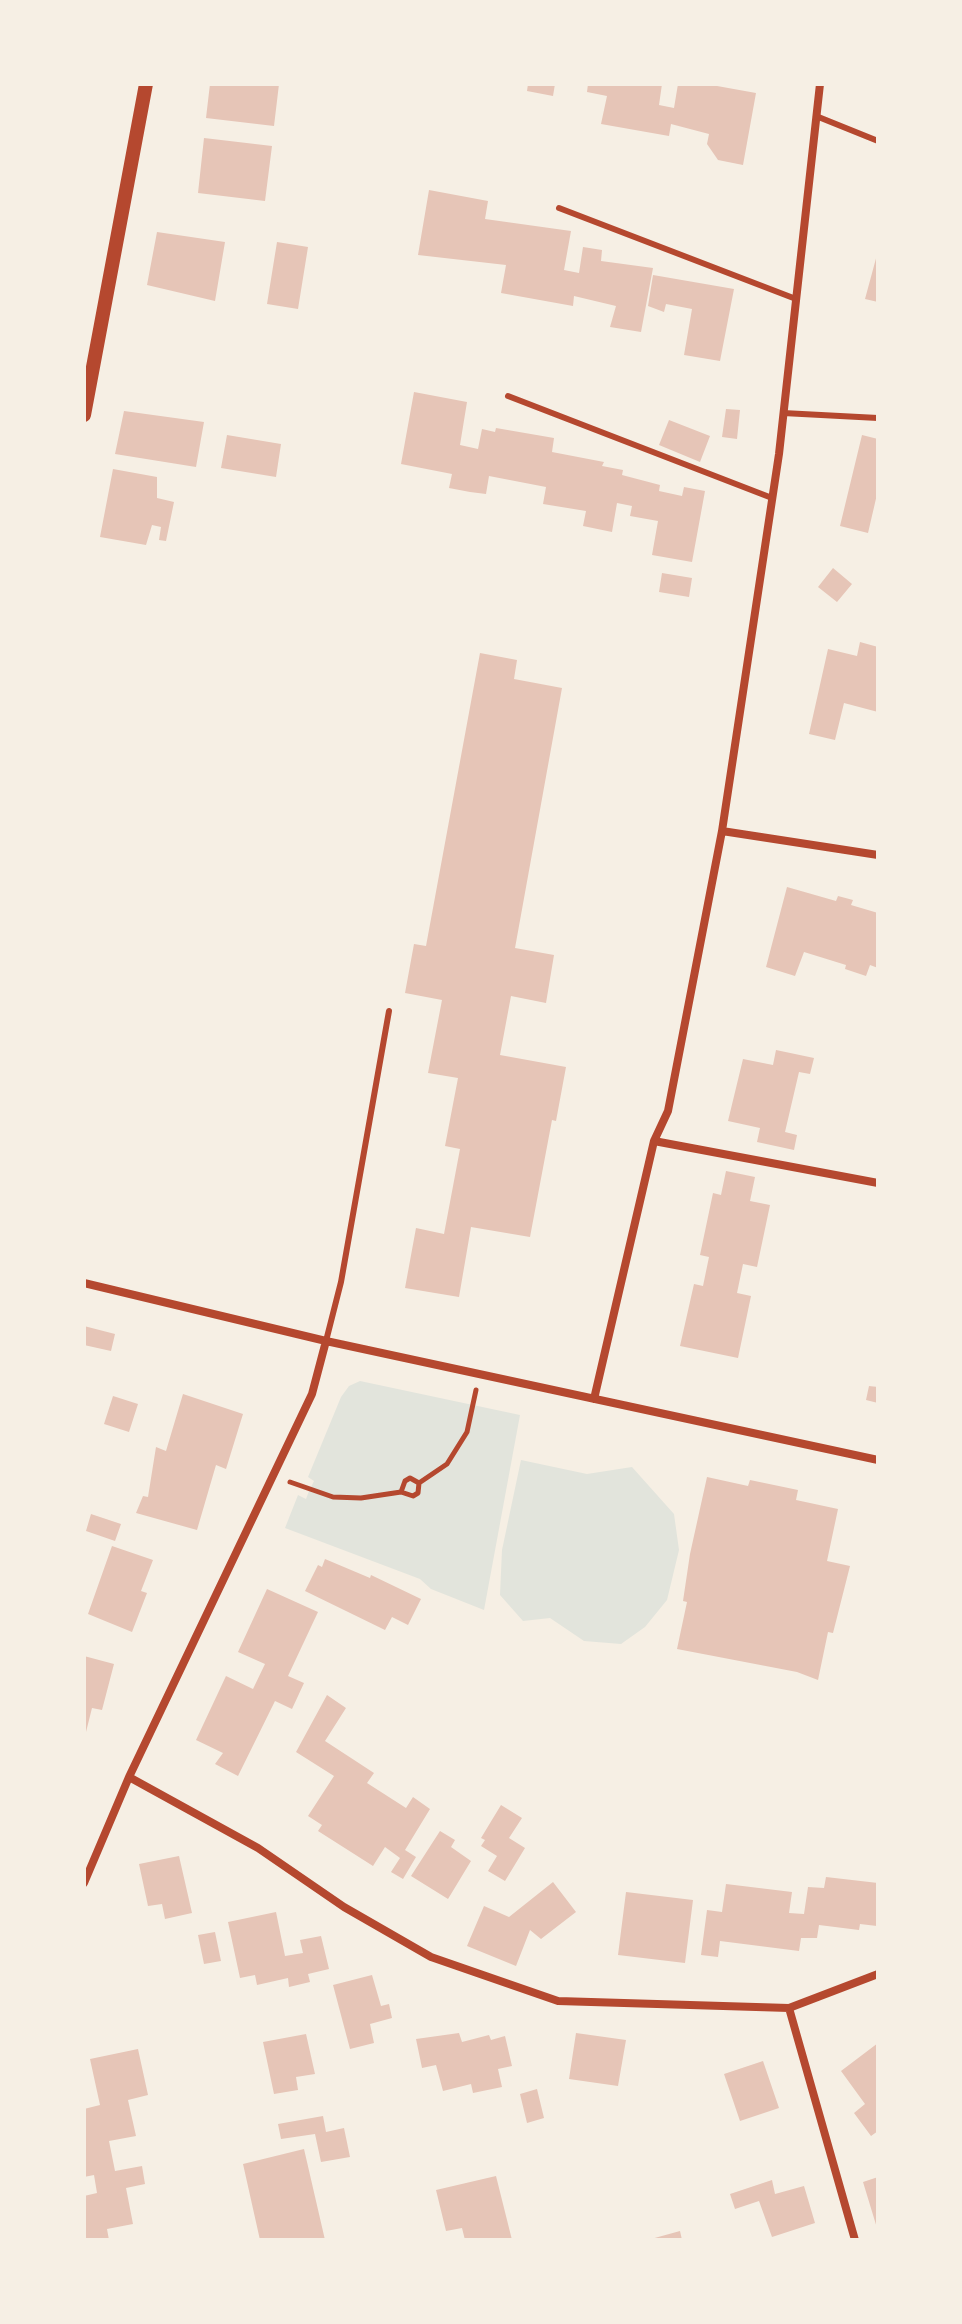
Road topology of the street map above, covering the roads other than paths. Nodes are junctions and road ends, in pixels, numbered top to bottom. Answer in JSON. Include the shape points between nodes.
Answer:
{"nodes":[{"id":1,"x":146,"y":84,"type":"edge"},
{"id":2,"x":820,"y":84,"type":"edge"},
{"id":3,"x":816,"y":116,"type":"junction"},
{"id":4,"x":878,"y":141,"type":"edge"},
{"id":5,"x":559,"y":208,"type":"dead end"},
{"id":6,"x":796,"y":299,"type":"junction"},
{"id":7,"x":508,"y":396,"type":"dead end"},
{"id":8,"x":783,"y":413,"type":"junction"},
{"id":9,"x":84,"y":415,"type":"edge"},
{"id":10,"x":878,"y":418,"type":"edge"},
{"id":11,"x":772,"y":498,"type":"junction"},
{"id":12,"x":722,"y":831,"type":"junction"},
{"id":13,"x":878,"y":855,"type":"edge"},
{"id":14,"x":389,"y":1011,"type":"dead end"},
{"id":15,"x":654,"y":1141,"type":"junction"},
{"id":16,"x":878,"y":1183,"type":"edge"},
{"id":17,"x":84,"y":1283,"type":"edge"},
{"id":18,"x":326,"y":1341,"type":"junction"},
{"id":19,"x":594,"y":1399,"type":"junction"},
{"id":20,"x":878,"y":1460,"type":"edge"},
{"id":21,"x":129,"y":1777,"type":"junction"},
{"id":22,"x":84,"y":1883,"type":"edge"},
{"id":23,"x":878,"y":1974,"type":"edge"},
{"id":24,"x":789,"y":2008,"type":"junction"},
{"id":25,"x":855,"y":2240,"type":"edge"}],
"edges":[{"from":1,"to":9,"type":"street"},
{"from":2,"to":3,"type":"street"},
{"from":3,"to":4,"type":"lane"},
{"from":3,"to":6,"type":"street"},
{"from":5,"to":6,"type":"lane"},
{"from":6,"to":8,"type":"street"},
{"from":7,"to":11,"type":"lane"},
{"from":8,"to":10,"type":"lane"},
{"from":8,"to":11,"type":"street"},
{"from":11,"to":12,"type":"street"},
{"from":12,"to":13,"type":"street"},
{"from":12,"to":15,"type":"street","via":[[668,1111]]},
{"from":14,"to":18,"type":"lane"},
{"from":15,"to":16,"type":"street"},
{"from":15,"to":19,"type":"street"},
{"from":17,"to":18,"type":"street"},
{"from":18,"to":19,"type":"street"},
{"from":18,"to":21,"type":"street","via":[[312,1394]]},
{"from":19,"to":20,"type":"street"},
{"from":21,"to":22,"type":"street"},
{"from":21,"to":24,"type":"street","via":[[446,1962],[558,2001]]},
{"from":23,"to":24,"type":"street"},
{"from":24,"to":25,"type":"street"}]}
